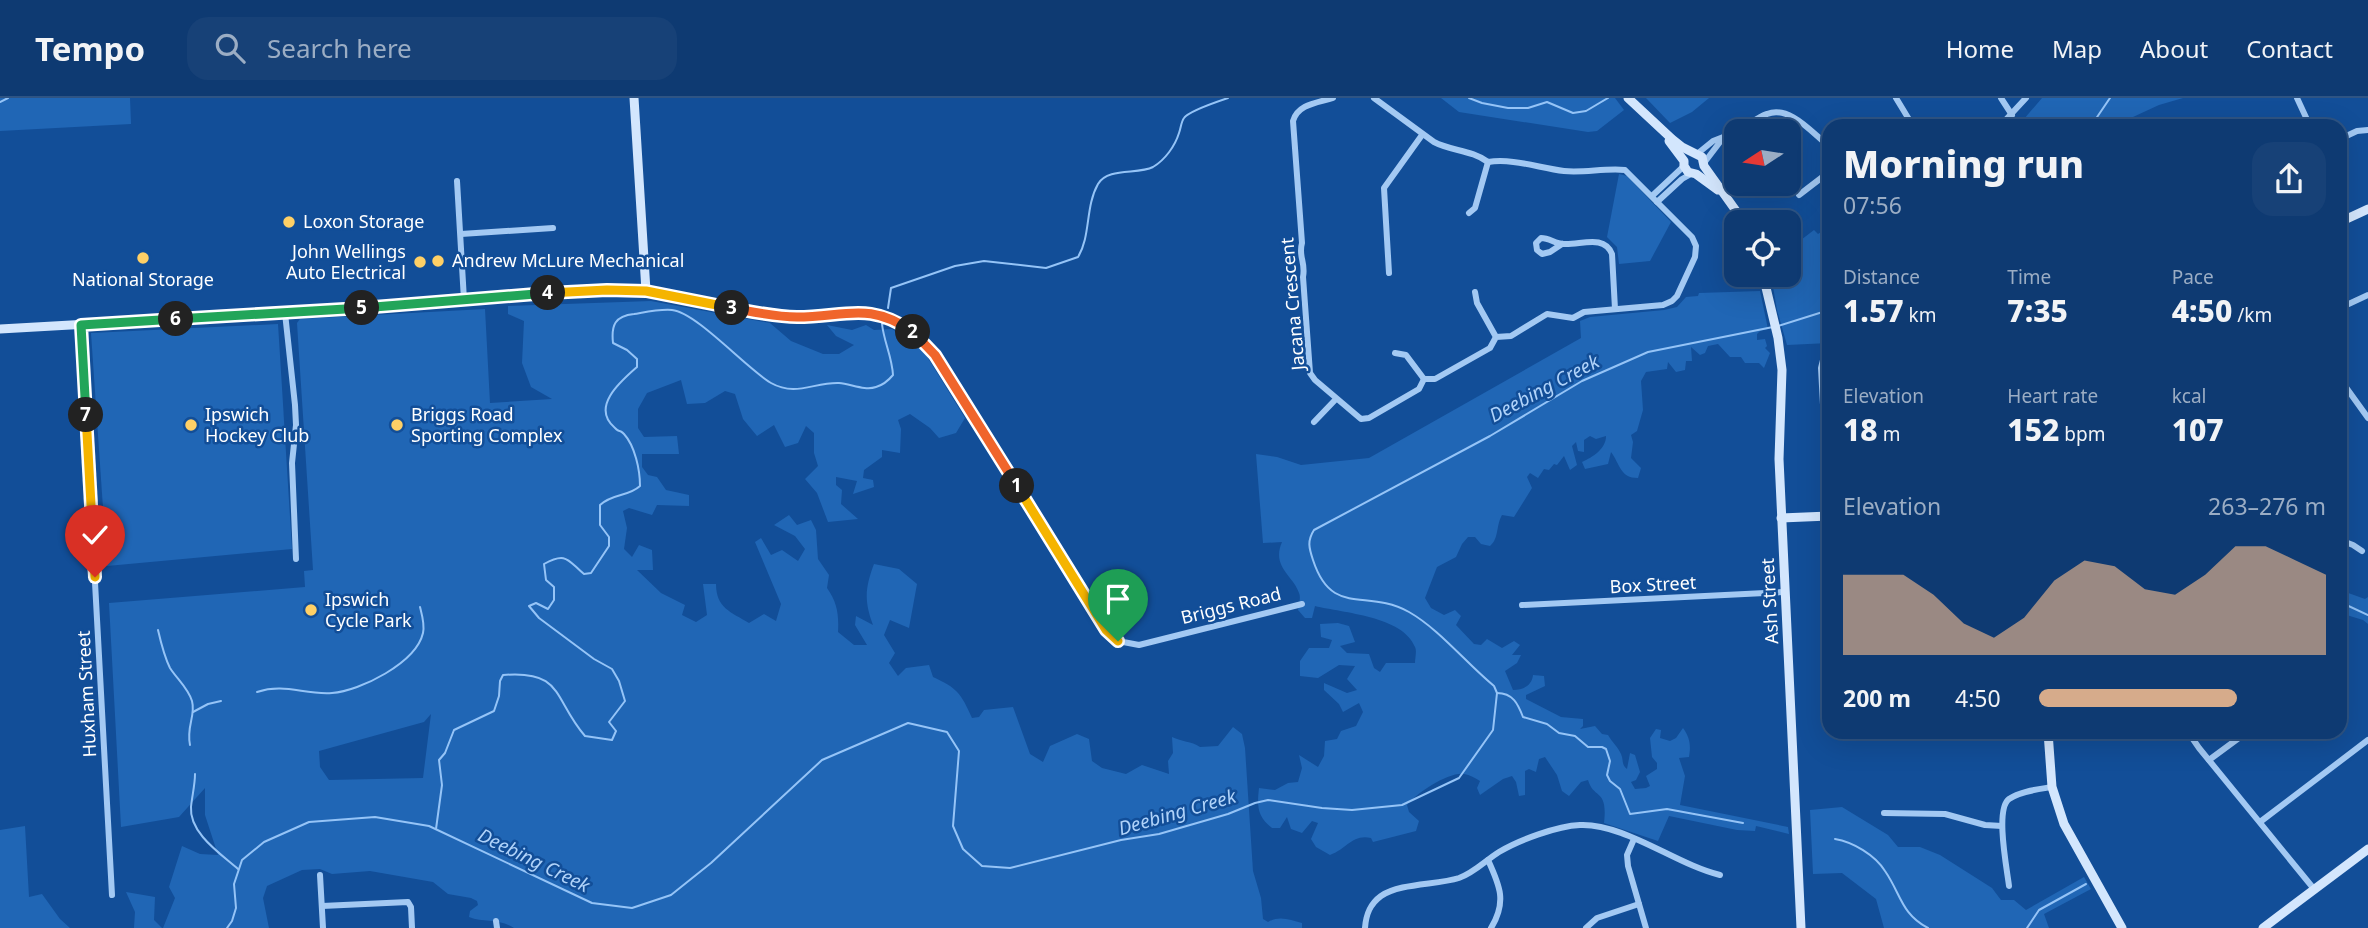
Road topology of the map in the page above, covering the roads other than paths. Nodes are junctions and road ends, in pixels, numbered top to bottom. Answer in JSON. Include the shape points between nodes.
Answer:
{"nodes":[{"id":1,"x":634,"y":98,"type":"edge"},
{"id":2,"x":1333,"y":98,"type":"edge"},
{"id":3,"x":1374,"y":98,"type":"edge"},
{"id":4,"x":1628,"y":98,"type":"edge"},
{"id":5,"x":1896,"y":98,"type":"edge"},
{"id":6,"x":2001,"y":98,"type":"edge"},
{"id":7,"x":2026,"y":98,"type":"edge"},
{"id":8,"x":2297,"y":98,"type":"edge"},
{"id":9,"x":2012,"y":115,"type":"junction"},
{"id":10,"x":1759,"y":119,"type":"edge"},
{"id":11,"x":1796,"y":119,"type":"edge"},
{"id":12,"x":1909,"y":119,"type":"edge"},
{"id":13,"x":2008,"y":119,"type":"edge"},
{"id":14,"x":2307,"y":119,"type":"edge"},
{"id":15,"x":1801,"y":123,"type":"edge"},
{"id":16,"x":1657,"y":126,"type":"junction"},
{"id":17,"x":2368,"y":130,"type":"edge"},
{"id":18,"x":1422,"y":135,"type":"junction"},
{"id":19,"x":2347,"y":136,"type":"edge"},
{"id":20,"x":1723,"y":138,"type":"joint"},
{"id":21,"x":1822,"y":140,"type":"edge"},
{"id":22,"x":1695,"y":154,"type":"junction"},
{"id":23,"x":1488,"y":162,"type":"junction"},
{"id":24,"x":1704,"y":164,"type":"junction"},
{"id":25,"x":1689,"y":169,"type":"junction"},
{"id":26,"x":1822,"y":177,"type":"edge"},
{"id":27,"x":457,"y":181,"type":"dead end"},
{"id":28,"x":1801,"y":193,"type":"edge"},
{"id":29,"x":1724,"y":194,"type":"joint"},
{"id":30,"x":1652,"y":196,"type":"junction"},
{"id":31,"x":1657,"y":202,"type":"junction"},
{"id":32,"x":2368,"y":209,"type":"edge"},
{"id":33,"x":1469,"y":214,"type":"dead end"},
{"id":34,"x":2347,"y":219,"type":"edge"},
{"id":35,"x":554,"y":228,"type":"dead end"},
{"id":36,"x":461,"y":234,"type":"junction"},
{"id":37,"x":1562,"y":244,"type":"dead end"},
{"id":38,"x":1389,"y":273,"type":"dead end"},
{"id":39,"x":1766,"y":287,"type":"edge"},
{"id":40,"x":646,"y":291,"type":"junction"},
{"id":41,"x":1475,"y":292,"type":"dead end"},
{"id":42,"x":2368,"y":295,"type":"edge"},
{"id":43,"x":464,"y":300,"type":"junction"},
{"id":44,"x":2347,"y":305,"type":"edge"},
{"id":45,"x":1615,"y":309,"type":"junction"},
{"id":46,"x":285,"y":313,"type":"junction"},
{"id":47,"x":81,"y":325,"type":"junction"},
{"id":48,"x":0,"y":329,"type":"edge"},
{"id":49,"x":1496,"y":337,"type":"junction"},
{"id":50,"x":1395,"y":353,"type":"dead end"},
{"id":51,"x":1822,"y":364,"type":"edge"},
{"id":52,"x":1424,"y":379,"type":"junction"},
{"id":53,"x":1822,"y":386,"type":"edge"},
{"id":54,"x":2347,"y":389,"type":"edge"},
{"id":55,"x":1336,"y":399,"type":"junction"},
{"id":56,"x":2368,"y":403,"type":"edge"},
{"id":57,"x":2361,"y":408,"type":"junction"},
{"id":58,"x":2368,"y":418,"type":"edge"},
{"id":59,"x":1314,"y":422,"type":"dead end"},
{"id":60,"x":1822,"y":516,"type":"edge"},
{"id":61,"x":1782,"y":518,"type":"junction"},
{"id":62,"x":2347,"y":542,"type":"edge"},
{"id":63,"x":2362,"y":551,"type":"dead end"},
{"id":64,"x":296,"y":559,"type":"dead end"},
{"id":65,"x":1785,"y":592,"type":"junction"},
{"id":66,"x":1302,"y":604,"type":"dead end"},
{"id":67,"x":1522,"y":605,"type":"dead end"},
{"id":68,"x":2049,"y":739,"type":"edge"},
{"id":69,"x":2193,"y":739,"type":"edge"},
{"id":70,"x":2238,"y":739,"type":"edge"},
{"id":71,"x":2368,"y":740,"type":"edge"},
{"id":72,"x":2209,"y":760,"type":"junction"},
{"id":73,"x":2052,"y":787,"type":"junction"},
{"id":74,"x":1884,"y":813,"type":"dead end"},
{"id":75,"x":2260,"y":822,"type":"junction"},
{"id":76,"x":2003,"y":826,"type":"junction"},
{"id":77,"x":1634,"y":839,"type":"junction"},
{"id":78,"x":2368,"y":849,"type":"edge"},
{"id":79,"x":1488,"y":860,"type":"junction"},
{"id":80,"x":320,"y":875,"type":"dead end"},
{"id":81,"x":1720,"y":875,"type":"dead end"},
{"id":82,"x":2009,"y":886,"type":"dead end"},
{"id":83,"x":2314,"y":889,"type":"junction"},
{"id":84,"x":112,"y":895,"type":"dead end"},
{"id":85,"x":1639,"y":904,"type":"junction"},
{"id":86,"x":322,"y":906,"type":"junction"},
{"id":87,"x":323,"y":928,"type":"edge"},
{"id":88,"x":412,"y":928,"type":"edge"},
{"id":89,"x":1365,"y":928,"type":"edge"},
{"id":90,"x":1491,"y":928,"type":"edge"},
{"id":91,"x":1586,"y":928,"type":"edge"},
{"id":92,"x":1646,"y":928,"type":"edge"},
{"id":93,"x":1801,"y":928,"type":"edge"},
{"id":94,"x":2122,"y":928,"type":"edge"},
{"id":95,"x":2263,"y":928,"type":"edge"}],
"edges":[{"from":1,"to":40,"type":"main road"},
{"from":2,"to":55,"type":"street","name":"Jacana Crescent","via":[[1303,107],[1293,121],[1309,366],[1315,380]]},
{"from":3,"to":18,"type":"street","name":"Jacana Crescent"},
{"from":4,"to":16,"type":"main road"},
{"from":5,"to":12,"type":"street"},
{"from":6,"to":9,"type":"street"},
{"from":7,"to":9,"type":"street"},
{"from":8,"to":14,"type":"street"},
{"from":9,"to":13,"type":"street"},
{"from":10,"to":11,"type":"street","via":[[1779,111]]},
{"from":15,"to":21,"type":"street"},
{"from":16,"to":22,"type":"main road"},
{"from":16,"to":25,"type":"main road"},
{"from":17,"to":19,"type":"street"},
{"from":18,"to":23,"type":"street","name":"Jacana Crescent"},
{"from":18,"to":38,"type":"street","via":[[1384,188]]},
{"from":20,"to":22,"type":"street"},
{"from":20,"to":24,"type":"street"},
{"from":22,"to":24,"type":"main road"},
{"from":22,"to":25,"type":"main road","via":[[1686,157]]},
{"from":23,"to":30,"type":"street","name":"Jacana Crescent","via":[[1565,171],[1625,170]]},
{"from":23,"to":33,"type":"street","via":[[1475,208]]},
{"from":24,"to":25,"type":"main road"},
{"from":24,"to":29,"type":"main road"},
{"from":25,"to":29,"type":"main road"},
{"from":25,"to":30,"type":"street"},
{"from":25,"to":31,"type":"street"},
{"from":26,"to":28,"type":"street"},
{"from":27,"to":36,"type":"street"},
{"from":30,"to":31,"type":"street","name":"Jacana Crescent"},
{"from":31,"to":45,"type":"street","name":"Jacana Crescent","via":[[1692,237],[1695,257],[1672,301]]},
{"from":32,"to":34,"type":"main road"},
{"from":35,"to":36,"type":"street"},
{"from":36,"to":43,"type":"street"},
{"from":37,"to":45,"type":"street","via":[[1601,242],[1609,246]]},
{"from":39,"to":61,"type":"main road","name":"Ash Street","via":[[1782,370]]},
{"from":40,"to":43,"type":"main road","name":"Briggs Road"},
{"from":40,"to":66,"type":"street","name":"Briggs Road","via":[[786,317],[856,311],[888,317],[912,331],[935,355],[1106,630],[1118,641],[1139,645]]},
{"from":41,"to":49,"type":"street"},
{"from":42,"to":44,"type":"street"},
{"from":43,"to":46,"type":"main road","name":"Briggs Road"},
{"from":45,"to":49,"type":"street","name":"Jacana Crescent","via":[[1584,312],[1573,318],[1547,313],[1511,336]]},
{"from":46,"to":47,"type":"main road","name":"Briggs Road"},
{"from":46,"to":64,"type":"street","via":[[296,425],[292,463]]},
{"from":47,"to":48,"type":"main road","name":"Briggs Road"},
{"from":47,"to":84,"type":"street","name":"Huxham Street"},
{"from":49,"to":52,"type":"street","name":"Jacana Crescent","via":[[1490,348],[1435,379]]},
{"from":50,"to":52,"type":"street","via":[[1406,355]]},
{"from":51,"to":53,"type":"street"},
{"from":52,"to":55,"type":"street","name":"Jacana Crescent","via":[[1419,389],[1369,418],[1361,419]]},
{"from":54,"to":57,"type":"street"},
{"from":55,"to":59,"type":"street"},
{"from":56,"to":57,"type":"street"},
{"from":57,"to":58,"type":"street"},
{"from":60,"to":61,"type":"main road"},
{"from":61,"to":65,"type":"main road","name":"Ash Street"},
{"from":62,"to":63,"type":"street"},
{"from":65,"to":67,"type":"street","name":"Box Street"},
{"from":65,"to":93,"type":"main road","name":"Ash Street"},
{"from":68,"to":73,"type":"main road"},
{"from":69,"to":72,"type":"street"},
{"from":70,"to":72,"type":"street"},
{"from":71,"to":75,"type":"street"},
{"from":72,"to":75,"type":"street"},
{"from":73,"to":76,"type":"street","via":[[2007,799]]},
{"from":73,"to":94,"type":"main road","via":[[2064,824]]},
{"from":74,"to":76,"type":"street","via":[[1945,814]]},
{"from":75,"to":83,"type":"street"},
{"from":76,"to":82,"type":"street"},
{"from":77,"to":79,"type":"street","via":[[1602,827],[1580,825],[1517,843]]},
{"from":77,"to":81,"type":"street"},
{"from":77,"to":85,"type":"street","via":[[1627,855]]},
{"from":78,"to":83,"type":"main road"},
{"from":79,"to":89,"type":"street","via":[[1461,877],[1389,892],[1370,906]]},
{"from":79,"to":90,"type":"street","via":[[1501,894],[1499,915]]},
{"from":80,"to":86,"type":"street"},
{"from":83,"to":95,"type":"main road"},
{"from":85,"to":91,"type":"street","via":[[1597,918]]},
{"from":85,"to":92,"type":"street"},
{"from":86,"to":87,"type":"street"},
{"from":86,"to":88,"type":"street","via":[[408,902]]}]}
